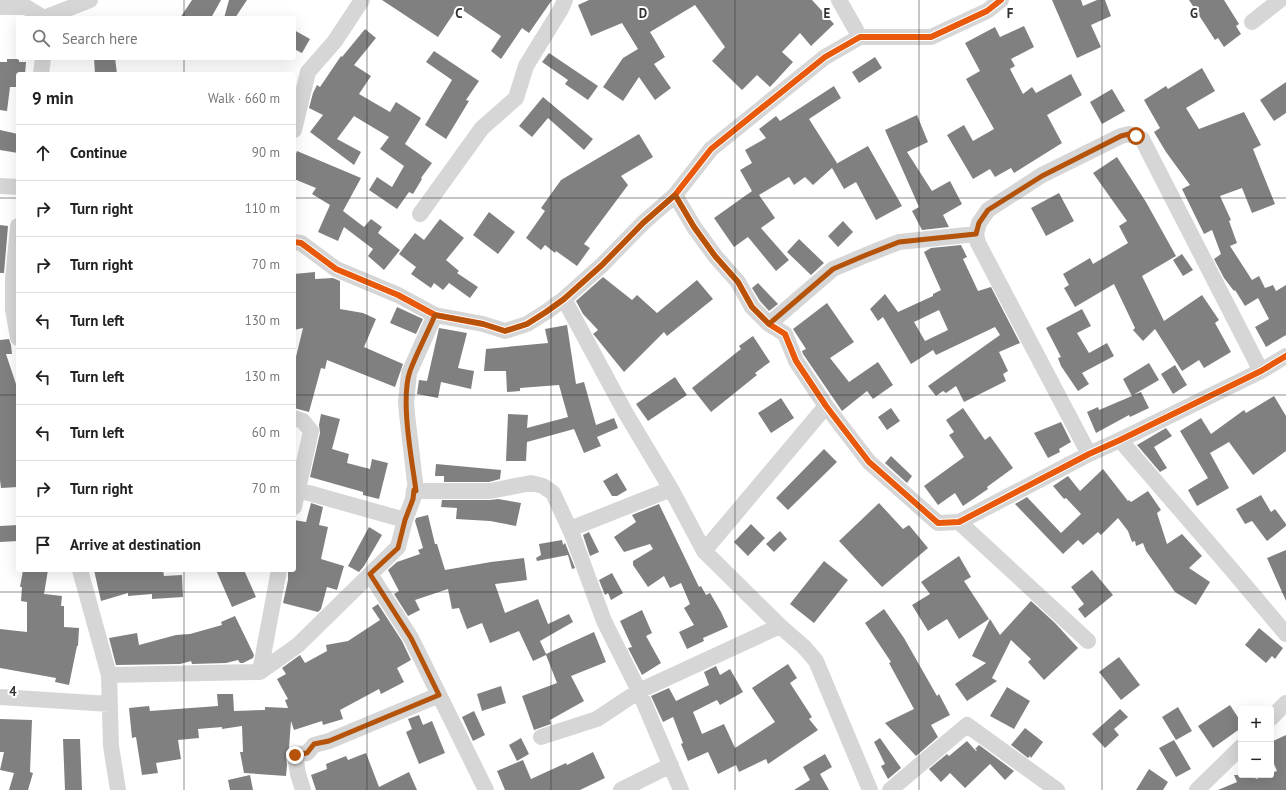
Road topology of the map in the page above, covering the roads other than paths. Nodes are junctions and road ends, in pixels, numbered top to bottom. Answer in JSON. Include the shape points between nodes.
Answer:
{"nodes":[{"id":1,"x":90,"y":0,"type":"edge"},
{"id":2,"x":362,"y":0,"type":"edge"},
{"id":3,"x":565,"y":0,"type":"edge"},
{"id":4,"x":839,"y":0,"type":"edge"},
{"id":5,"x":1001,"y":0,"type":"edge"},
{"id":6,"x":1280,"y":0,"type":"edge"},
{"id":7,"x":0,"y":6,"type":"edge"},
{"id":8,"x":41,"y":16,"type":"edge"},
{"id":9,"x":49,"y":16,"type":"edge"},
{"id":10,"x":1252,"y":22,"type":"dead end"},
{"id":11,"x":860,"y":36,"type":"junction"},
{"id":12,"x":43,"y":60,"type":"edge"},
{"id":13,"x":41,"y":72,"type":"edge"},
{"id":14,"x":296,"y":122,"type":"edge"},
{"id":15,"x":0,"y":186,"type":"edge"},
{"id":16,"x":16,"y":187,"type":"edge"},
{"id":17,"x":675,"y":195,"type":"junction"},
{"id":18,"x":420,"y":214,"type":"dead end"},
{"id":19,"x":976,"y":234,"type":"junction"},
{"id":20,"x":296,"y":242,"type":"edge"},
{"id":21,"x":16,"y":248,"type":"edge"},
{"id":22,"x":564,"y":299,"type":"junction"},
{"id":23,"x":435,"y":315,"type":"junction"},
{"id":24,"x":769,"y":324,"type":"junction"},
{"id":25,"x":16,"y":326,"type":"edge"},
{"id":26,"x":1286,"y":356,"type":"edge"},
{"id":27,"x":1261,"y":371,"type":"junction"},
{"id":28,"x":826,"y":406,"type":"junction"},
{"id":29,"x":296,"y":419,"type":"edge"},
{"id":30,"x":1120,"y":440,"type":"junction"},
{"id":31,"x":1089,"y":454,"type":"junction"},
{"id":32,"x":671,"y":489,"type":"junction"},
{"id":33,"x":298,"y":490,"type":"junction"},
{"id":34,"x":416,"y":491,"type":"junction"},
{"id":35,"x":296,"y":498,"type":"edge"},
{"id":36,"x":405,"y":520,"type":"junction"},
{"id":37,"x":959,"y":522,"type":"junction"},
{"id":38,"x":570,"y":529,"type":"junction"},
{"id":39,"x":704,"y":552,"type":"junction"},
{"id":40,"x":81,"y":572,"type":"edge"},
{"id":41,"x":279,"y":572,"type":"edge"},
{"id":42,"x":370,"y":574,"type":"junction"},
{"id":43,"x":780,"y":626,"type":"junction"},
{"id":44,"x":1286,"y":634,"type":"edge"},
{"id":45,"x":1088,"y":641,"type":"dead end"},
{"id":46,"x":260,"y":672,"type":"junction"},
{"id":47,"x":109,"y":675,"type":"junction"},
{"id":48,"x":639,"y":691,"type":"junction"},
{"id":49,"x":439,"y":695,"type":"junction"},
{"id":50,"x":0,"y":697,"type":"edge"},
{"id":51,"x":1286,"y":703,"type":"edge"},
{"id":52,"x":110,"y":704,"type":"junction"},
{"id":53,"x":1274,"y":715,"type":"edge"},
{"id":54,"x":541,"y":737,"type":"dead end"},
{"id":55,"x":1238,"y":750,"type":"edge"},
{"id":56,"x":671,"y":765,"type":"junction"},
{"id":57,"x":118,"y":790,"type":"edge"},
{"id":58,"x":303,"y":790,"type":"edge"},
{"id":59,"x":486,"y":790,"type":"edge"},
{"id":60,"x":621,"y":790,"type":"edge"},
{"id":61,"x":681,"y":790,"type":"edge"},
{"id":62,"x":870,"y":790,"type":"edge"},
{"id":63,"x":890,"y":790,"type":"edge"},
{"id":64,"x":1057,"y":790,"type":"edge"},
{"id":65,"x":1197,"y":790,"type":"edge"}],
"edges":[{"from":1,"to":9,"type":"street"},
{"from":2,"to":14,"type":"street","via":[[335,41],[308,72]]},
{"from":3,"to":18,"type":"street","via":[[526,66],[516,98],[482,128]]},
{"from":4,"to":11,"type":"street"},
{"from":5,"to":11,"type":"street","via":[[987,11],[931,37]]},
{"from":6,"to":10,"type":"street"},
{"from":7,"to":8,"type":"street","via":[[26,7]]},
{"from":11,"to":17,"type":"street","via":[[825,57],[711,149]]},
{"from":12,"to":13,"type":"street"},
{"from":15,"to":16,"type":"street"},
{"from":17,"to":22,"type":"street"},
{"from":17,"to":24,"type":"street","via":[[715,256],[738,282],[752,307]]},
{"from":19,"to":24,"type":"street","via":[[899,242],[833,269]]},
{"from":19,"to":27,"type":"street","via":[[979,223],[988,210],[1042,176],[1121,136],[1136,136],[1142,139]]},
{"from":19,"to":31,"type":"street","via":[[978,243]]},
{"from":20,"to":23,"type":"street","via":[[302,243],[336,269],[398,295]]},
{"from":21,"to":25,"type":"street","via":[[13,280]]},
{"from":22,"to":23,"type":"street","via":[[527,324],[505,331],[484,324]]},
{"from":22,"to":32,"type":"street","via":[[625,412]]},
{"from":23,"to":34,"type":"street","via":[[409,373],[407,388],[407,414]]},
{"from":24,"to":28,"type":"street","via":[[785,334],[796,361]]},
{"from":26,"to":27,"type":"street"},
{"from":27,"to":30,"type":"street"},
{"from":28,"to":37,"type":"street","via":[[869,462],[938,523]]},
{"from":28,"to":39,"type":"street"},
{"from":29,"to":33,"type":"street","via":[[303,421],[310,431]]},
{"from":30,"to":31,"type":"street"},
{"from":30,"to":44,"type":"street"},
{"from":31,"to":37,"type":"street"},
{"from":32,"to":38,"type":"street"},
{"from":32,"to":39,"type":"street"},
{"from":33,"to":35,"type":"street"},
{"from":33,"to":36,"type":"street"},
{"from":34,"to":36,"type":"street","via":[[414,490]]},
{"from":34,"to":38,"type":"street","via":[[490,491],[531,483],[543,486],[553,493]]},
{"from":36,"to":42,"type":"street","via":[[398,548]]},
{"from":37,"to":45,"type":"street"},
{"from":38,"to":48,"type":"street","via":[[604,621]]},
{"from":39,"to":43,"type":"street"},
{"from":40,"to":47,"type":"street"},
{"from":41,"to":46,"type":"street"},
{"from":42,"to":46,"type":"street","via":[[298,645]]},
{"from":42,"to":49,"type":"street","via":[[411,638]]},
{"from":43,"to":48,"type":"street"},
{"from":43,"to":62,"type":"street","via":[[816,661]]},
{"from":46,"to":47,"type":"street"},
{"from":47,"to":52,"type":"street"},
{"from":48,"to":54,"type":"street","via":[[597,720]]},
{"from":48,"to":56,"type":"street"},
{"from":49,"to":58,"type":"street","via":[[329,741],[314,744],[307,753],[295,755]]},
{"from":49,"to":59,"type":"street"},
{"from":50,"to":52,"type":"street"},
{"from":51,"to":53,"type":"street"},
{"from":52,"to":57,"type":"street","via":[[111,746]]},
{"from":55,"to":65,"type":"street"},
{"from":56,"to":60,"type":"street"},
{"from":56,"to":61,"type":"street"},
{"from":63,"to":64,"type":"street","via":[[968,725]]}]}
